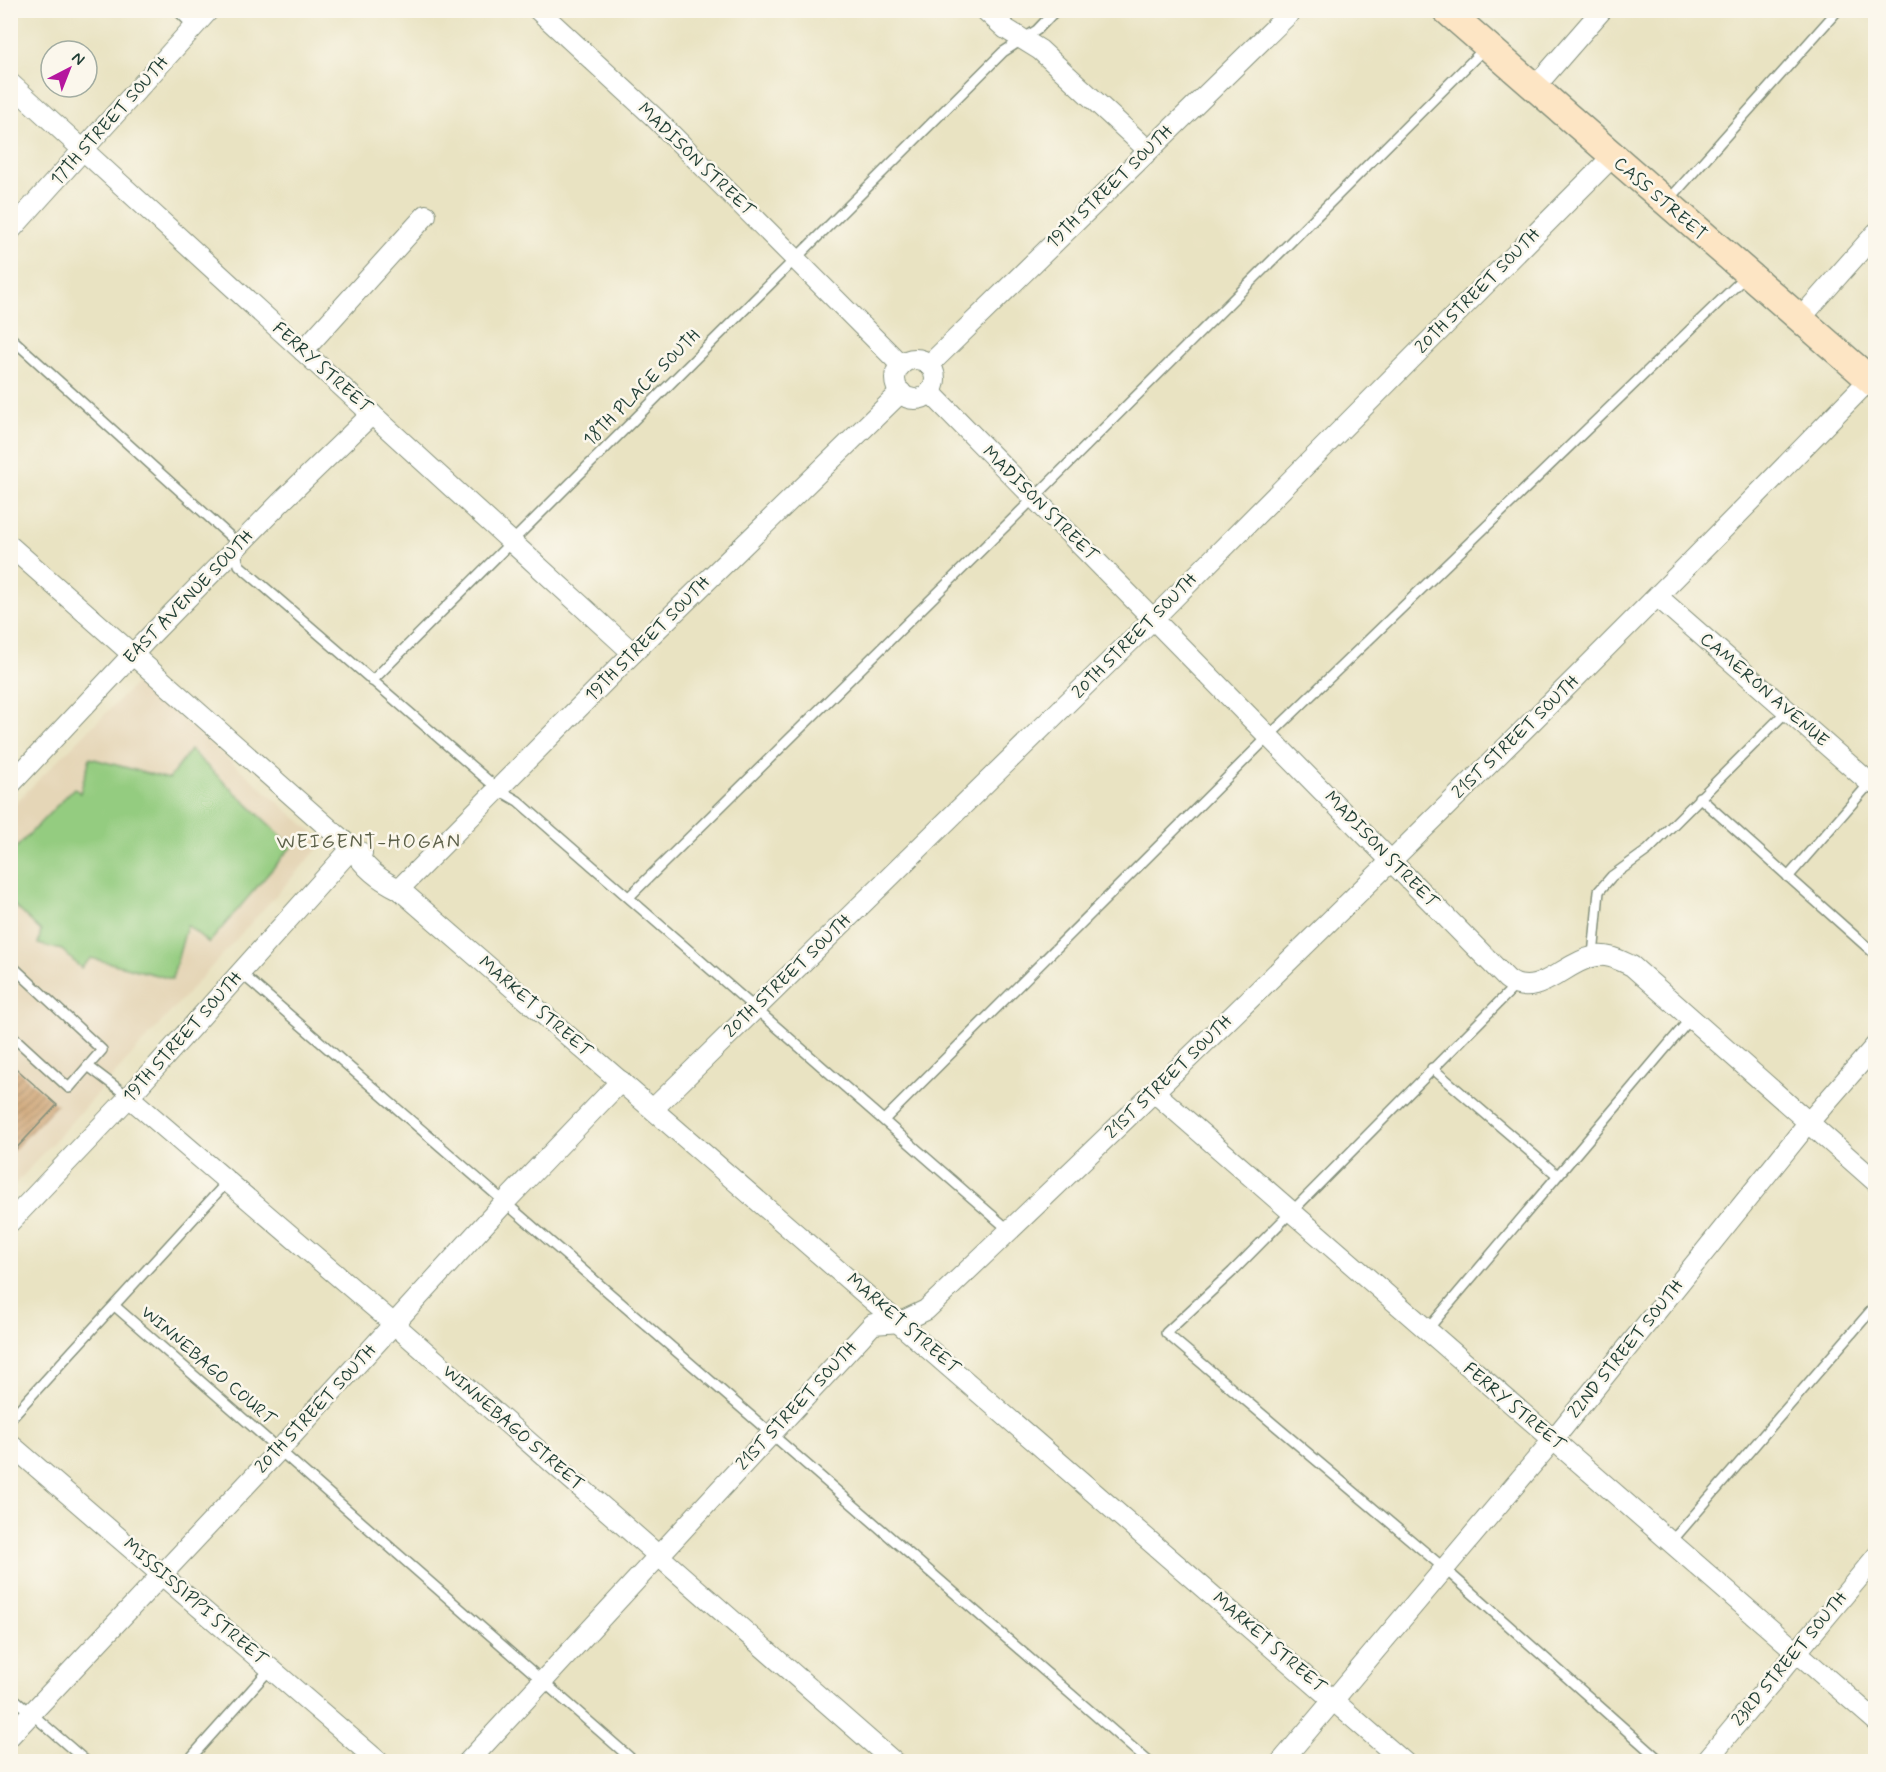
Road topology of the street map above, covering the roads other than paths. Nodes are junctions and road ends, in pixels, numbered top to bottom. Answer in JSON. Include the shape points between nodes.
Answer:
{"nodes":[{"id":1,"x":177,"y":10,"type":"edge"},
{"id":2,"x":209,"y":10,"type":"edge"},
{"id":3,"x":538,"y":10,"type":"edge"},
{"id":4,"x":985,"y":10,"type":"edge"},
{"id":5,"x":1056,"y":10,"type":"edge"},
{"id":6,"x":1293,"y":10,"type":"edge"},
{"id":7,"x":1446,"y":10,"type":"edge"},
{"id":8,"x":1602,"y":10,"type":"edge"},
{"id":9,"x":1838,"y":10,"type":"edge"},
{"id":10,"x":194,"y":27,"type":"junction"},
{"id":11,"x":1024,"y":40,"type":"junction"},
{"id":12,"x":1487,"y":46,"type":"junction"},
{"id":13,"x":10,"y":83,"type":"edge"},
{"id":14,"x":1534,"y":88,"type":"junction"},
{"id":15,"x":83,"y":150,"type":"junction"},
{"id":16,"x":1148,"y":150,"type":"junction"},
{"id":17,"x":1612,"y":157,"type":"junction"},
{"id":18,"x":1665,"y":204,"type":"junction"},
{"id":19,"x":426,"y":215,"type":"dead end"},
{"id":20,"x":10,"y":231,"type":"edge"},
{"id":21,"x":1875,"y":233,"type":"edge"},
{"id":22,"x":795,"y":258,"type":"junction"},
{"id":23,"x":1747,"y":275,"type":"junction"},
{"id":24,"x":1798,"y":320,"type":"junction"},
{"id":25,"x":10,"y":337,"type":"edge"},
{"id":26,"x":303,"y":351,"type":"junction"},
{"id":27,"x":901,"y":365,"type":"junction"},
{"id":28,"x":929,"y":365,"type":"junction"},
{"id":29,"x":1872,"y":383,"type":"edge"},
{"id":30,"x":901,"y":392,"type":"junction"},
{"id":31,"x":930,"y":392,"type":"junction"},
{"id":32,"x":372,"y":414,"type":"junction"},
{"id":33,"x":1034,"y":498,"type":"junction"},
{"id":34,"x":512,"y":541,"type":"junction"},
{"id":35,"x":10,"y":546,"type":"edge"},
{"id":36,"x":235,"y":551,"type":"junction"},
{"id":37,"x":1658,"y":597,"type":"junction"},
{"id":38,"x":1153,"y":618,"type":"junction"},
{"id":39,"x":633,"y":652,"type":"junction"},
{"id":40,"x":132,"y":656,"type":"junction"},
{"id":41,"x":372,"y":681,"type":"junction"},
{"id":42,"x":1787,"y":711,"type":"junction"},
{"id":43,"x":1270,"y":735,"type":"junction"},
{"id":44,"x":12,"y":779,"type":"edge"},
{"id":45,"x":1873,"y":780,"type":"edge"},
{"id":46,"x":499,"y":790,"type":"junction"},
{"id":47,"x":1700,"y":797,"type":"junction"},
{"id":48,"x":352,"y":848,"type":"junction"},
{"id":49,"x":1390,"y":860,"type":"junction"},
{"id":50,"x":1788,"y":877,"type":"junction"},
{"id":51,"x":399,"y":889,"type":"junction"},
{"id":52,"x":629,"y":897,"type":"junction"},
{"id":53,"x":1875,"y":955,"type":"edge"},
{"id":54,"x":1593,"y":956,"type":"junction"},
{"id":55,"x":10,"y":964,"type":"edge"},
{"id":56,"x":241,"y":973,"type":"junction"},
{"id":57,"x":1515,"y":986,"type":"junction"},
{"id":58,"x":756,"y":1008,"type":"junction"},
{"id":59,"x":1691,"y":1018,"type":"junction"},
{"id":60,"x":10,"y":1034,"type":"edge"},
{"id":61,"x":1875,"y":1045,"type":"edge"},
{"id":62,"x":88,"y":1066,"type":"junction"},
{"id":63,"x":1432,"y":1068,"type":"junction"},
{"id":64,"x":621,"y":1081,"type":"junction"},
{"id":65,"x":1154,"y":1092,"type":"junction"},
{"id":66,"x":129,"y":1097,"type":"junction"},
{"id":67,"x":653,"y":1109,"type":"junction"},
{"id":68,"x":884,"y":1120,"type":"junction"},
{"id":69,"x":1809,"y":1122,"type":"junction"},
{"id":70,"x":1556,"y":1174,"type":"junction"},
{"id":71,"x":228,"y":1181,"type":"junction"},
{"id":72,"x":1875,"y":1182,"type":"edge"},
{"id":73,"x":505,"y":1202,"type":"junction"},
{"id":74,"x":1290,"y":1212,"type":"junction"},
{"id":75,"x":10,"y":1222,"type":"edge"},
{"id":76,"x":1010,"y":1231,"type":"junction"},
{"id":77,"x":1875,"y":1305,"type":"edge"},
{"id":78,"x":116,"y":1307,"type":"junction"},
{"id":79,"x":901,"y":1322,"type":"junction"},
{"id":80,"x":394,"y":1325,"type":"junction"},
{"id":81,"x":1426,"y":1332,"type":"junction"},
{"id":82,"x":10,"y":1419,"type":"edge"},
{"id":83,"x":771,"y":1434,"type":"junction"},
{"id":84,"x":1553,"y":1440,"type":"junction"},
{"id":85,"x":10,"y":1444,"type":"edge"},
{"id":86,"x":279,"y":1450,"type":"junction"},
{"id":87,"x":1671,"y":1542,"type":"junction"},
{"id":88,"x":658,"y":1556,"type":"junction"},
{"id":89,"x":1875,"y":1557,"type":"edge"},
{"id":90,"x":1445,"y":1569,"type":"junction"},
{"id":91,"x":161,"y":1574,"type":"junction"},
{"id":92,"x":1796,"y":1652,"type":"junction"},
{"id":93,"x":271,"y":1668,"type":"junction"},
{"id":94,"x":543,"y":1681,"type":"junction"},
{"id":95,"x":10,"y":1695,"type":"edge"},
{"id":96,"x":1333,"y":1699,"type":"junction"},
{"id":97,"x":31,"y":1713,"type":"junction"},
{"id":98,"x":1875,"y":1721,"type":"edge"},
{"id":99,"x":10,"y":1736,"type":"edge"},
{"id":100,"x":87,"y":1761,"type":"edge"},
{"id":101,"x":187,"y":1761,"type":"edge"},
{"id":102,"x":379,"y":1761,"type":"edge"},
{"id":103,"x":468,"y":1761,"type":"edge"},
{"id":104,"x":636,"y":1761,"type":"edge"},
{"id":105,"x":894,"y":1761,"type":"edge"},
{"id":106,"x":1149,"y":1761,"type":"edge"},
{"id":107,"x":1281,"y":1761,"type":"edge"},
{"id":108,"x":1404,"y":1761,"type":"edge"},
{"id":109,"x":1662,"y":1761,"type":"edge"},
{"id":110,"x":1705,"y":1761,"type":"edge"}],
"edges":[{"from":1,"to":10,"type":"lane"},
{"from":2,"to":10,"type":"street","name":"17TH STREET SOUTH"},
{"from":3,"to":22,"type":"street","name":"MADISON STREET","via":[[655,118]]},
{"from":4,"to":11,"type":"street"},
{"from":5,"to":11,"type":"lane","name":"18TH PLACE SOUTH"},
{"from":6,"to":16,"type":"street","name":"19TH STREET SOUTH"},
{"from":7,"to":12,"type":"street","name":"CASS STREET"},
{"from":8,"to":14,"type":"street"},
{"from":9,"to":18,"type":"lane"},
{"from":10,"to":15,"type":"street","name":"17TH STREET SOUTH"},
{"from":11,"to":16,"type":"street","via":[[1040,50]]},
{"from":11,"to":22,"type":"lane","name":"18TH PLACE SOUTH","via":[[1002,52]]},
{"from":12,"to":14,"type":"street","name":"CASS STREET"},
{"from":12,"to":33,"type":"lane"},
{"from":13,"to":15,"type":"street","name":"FERRY STREET"},
{"from":14,"to":17,"type":"street","name":"CASS STREET"},
{"from":15,"to":20,"type":"street","name":"17TH STREET SOUTH"},
{"from":15,"to":26,"type":"street","name":"FERRY STREET"},
{"from":16,"to":28,"type":"street","name":"19TH STREET SOUTH"},
{"from":17,"to":18,"type":"street","name":"CASS STREET"},
{"from":17,"to":38,"type":"street","name":"20TH STREET SOUTH"},
{"from":18,"to":23,"type":"street","name":"CASS STREET"},
{"from":19,"to":26,"type":"street"},
{"from":21,"to":24,"type":"street"},
{"from":22,"to":27,"type":"street","name":"MADISON STREET"},
{"from":22,"to":34,"type":"lane","name":"18TH PLACE SOUTH"},
{"from":23,"to":24,"type":"street","name":"CASS STREET"},
{"from":23,"to":43,"type":"lane"},
{"from":24,"to":29,"type":"street","name":"CASS STREET"},
{"from":25,"to":36,"type":"lane","via":[[233,539]]},
{"from":26,"to":32,"type":"street","name":"FERRY STREET"},
{"from":27,"to":28,"type":"street","via":[[918,359]]},
{"from":27,"to":30,"type":"street","via":[[896,375]]},
{"from":28,"to":31,"type":"street","via":[[935,375]]},
{"from":29,"to":37,"type":"street","name":"21ST STREET SOUTH"},
{"from":30,"to":31,"type":"street","via":[[912,398]]},
{"from":30,"to":39,"type":"street","name":"19TH STREET SOUTH"},
{"from":31,"to":33,"type":"street","name":"MADISON STREET"},
{"from":32,"to":34,"type":"street","name":"FERRY STREET"},
{"from":32,"to":36,"type":"street","name":"EAST AVENUE SOUTH"},
{"from":33,"to":38,"type":"street","name":"MADISON STREET"},
{"from":33,"to":52,"type":"lane"},
{"from":34,"to":39,"type":"street","name":"FERRY STREET"},
{"from":34,"to":41,"type":"lane","name":"18TH PLACE SOUTH"},
{"from":35,"to":40,"type":"street","name":"MARKET STREET"},
{"from":36,"to":40,"type":"street","name":"EAST AVENUE SOUTH"},
{"from":36,"to":41,"type":"lane","via":[[238,565]]},
{"from":37,"to":42,"type":"street","name":"CAMERON AVENUE"},
{"from":37,"to":49,"type":"street","name":"21ST STREET SOUTH"},
{"from":38,"to":43,"type":"street","name":"MADISON STREET"},
{"from":38,"to":58,"type":"street","name":"20TH STREET SOUTH"},
{"from":39,"to":46,"type":"street","name":"19TH STREET SOUTH"},
{"from":40,"to":44,"type":"street","name":"EAST AVENUE SOUTH"},
{"from":40,"to":48,"type":"street","name":"MARKET STREET"},
{"from":41,"to":46,"type":"lane"},
{"from":42,"to":45,"type":"street","name":"CAMERON AVENUE"},
{"from":42,"to":47,"type":"lane"},
{"from":43,"to":49,"type":"street","name":"MADISON STREET"},
{"from":43,"to":68,"type":"lane"},
{"from":45,"to":50,"type":"lane"},
{"from":46,"to":51,"type":"street","name":"19TH STREET SOUTH"},
{"from":46,"to":52,"type":"lane","via":[[518,801]]},
{"from":47,"to":50,"type":"lane"},
{"from":47,"to":54,"type":"lane","via":[[1648,850],[1612,876],[1599,891]]},
{"from":48,"to":51,"type":"street","name":"MARKET STREET","via":[[374,858],[391,873]]},
{"from":48,"to":56,"type":"street","name":"19TH STREET SOUTH"},
{"from":49,"to":57,"type":"street","name":"MADISON STREET"},
{"from":49,"to":65,"type":"street","name":"21ST STREET SOUTH"},
{"from":50,"to":53,"type":"lane"},
{"from":51,"to":64,"type":"street","name":"MARKET STREET"},
{"from":52,"to":58,"type":"lane"},
{"from":54,"to":57,"type":"street","via":[[1532,986]]},
{"from":54,"to":59,"type":"street","via":[[1612,957],[1632,966]]},
{"from":55,"to":62,"type":"lane","via":[[102,1050]]},
{"from":56,"to":66,"type":"street","name":"19TH STREET SOUTH"},
{"from":56,"to":73,"type":"lane"},
{"from":57,"to":63,"type":"lane"},
{"from":58,"to":67,"type":"street","name":"20TH STREET SOUTH"},
{"from":58,"to":68,"type":"lane"},
{"from":59,"to":69,"type":"street"},
{"from":59,"to":70,"type":"lane"},
{"from":60,"to":62,"type":"lane","via":[[69,1088]]},
{"from":61,"to":69,"type":"street","name":"22ND STREET SOUTH"},
{"from":62,"to":66,"type":"lane"},
{"from":63,"to":70,"type":"lane"},
{"from":63,"to":74,"type":"lane"},
{"from":64,"to":67,"type":"street","name":"MARKET STREET"},
{"from":64,"to":73,"type":"street","name":"20TH STREET SOUTH"},
{"from":65,"to":74,"type":"street","name":"FERRY STREET"},
{"from":65,"to":76,"type":"street","name":"21ST STREET SOUTH"},
{"from":66,"to":71,"type":"street","name":"WINNEBAGO STREET"},
{"from":66,"to":75,"type":"street","name":"19TH STREET SOUTH"},
{"from":67,"to":79,"type":"street","name":"MARKET STREET"},
{"from":68,"to":76,"type":"lane"},
{"from":69,"to":72,"type":"street"},
{"from":69,"to":84,"type":"street","name":"22ND STREET SOUTH"},
{"from":70,"to":81,"type":"lane"},
{"from":71,"to":78,"type":"lane"},
{"from":71,"to":80,"type":"street","name":"WINNEBAGO STREET"},
{"from":73,"to":80,"type":"street","name":"20TH STREET SOUTH"},
{"from":73,"to":83,"type":"lane"},
{"from":74,"to":81,"type":"street","name":"FERRY STREET"},
{"from":74,"to":90,"type":"lane","via":[[1166,1333]]},
{"from":76,"to":79,"type":"street","name":"21ST STREET SOUTH","via":[[926,1310]]},
{"from":77,"to":87,"type":"lane"},
{"from":78,"to":82,"type":"lane"},
{"from":78,"to":86,"type":"lane","name":"WINNEBAGO COURT"},
{"from":79,"to":83,"type":"street","name":"21ST STREET SOUTH","via":[[873,1324]]},
{"from":79,"to":96,"type":"street","name":"MARKET STREET"},
{"from":80,"to":86,"type":"street","name":"20TH STREET SOUTH"},
{"from":80,"to":88,"type":"street","name":"WINNEBAGO STREET"},
{"from":81,"to":84,"type":"street","name":"FERRY STREET"},
{"from":83,"to":88,"type":"street","name":"21ST STREET SOUTH"},
{"from":83,"to":106,"type":"lane"},
{"from":84,"to":87,"type":"street","name":"FERRY STREET"},
{"from":84,"to":90,"type":"street","name":"22ND STREET SOUTH"},
{"from":85,"to":91,"type":"street","name":"MISSISSIPPI STREET"},
{"from":86,"to":91,"type":"street","name":"20TH STREET SOUTH"},
{"from":86,"to":94,"type":"lane","name":"WINNEBAGO COURT"},
{"from":87,"to":92,"type":"street","name":"FERRY STREET"},
{"from":88,"to":94,"type":"street","name":"21ST STREET SOUTH"},
{"from":88,"to":105,"type":"street","name":"WINNEBAGO STREET"},
{"from":89,"to":92,"type":"street","name":"23RD STREET SOUTH"},
{"from":90,"to":96,"type":"street","name":"22ND STREET SOUTH"},
{"from":90,"to":109,"type":"lane"},
{"from":91,"to":93,"type":"street","name":"MISSISSIPPI STREET"},
{"from":91,"to":97,"type":"street","name":"20TH STREET SOUTH"},
{"from":92,"to":98,"type":"street","name":"FERRY STREET"},
{"from":92,"to":110,"type":"street","name":"23RD STREET SOUTH"},
{"from":93,"to":101,"type":"lane"},
{"from":93,"to":102,"type":"street","name":"MISSISSIPPI STREET"},
{"from":94,"to":103,"type":"street","name":"21ST STREET SOUTH"},
{"from":94,"to":104,"type":"lane","name":"WINNEBAGO COURT"},
{"from":95,"to":97,"type":"lane"},
{"from":96,"to":107,"type":"street","name":"22ND STREET SOUTH"},
{"from":96,"to":108,"type":"street","name":"MARKET STREET"},
{"from":97,"to":99,"type":"street","name":"20TH STREET SOUTH"},
{"from":97,"to":100,"type":"lane"}]}
